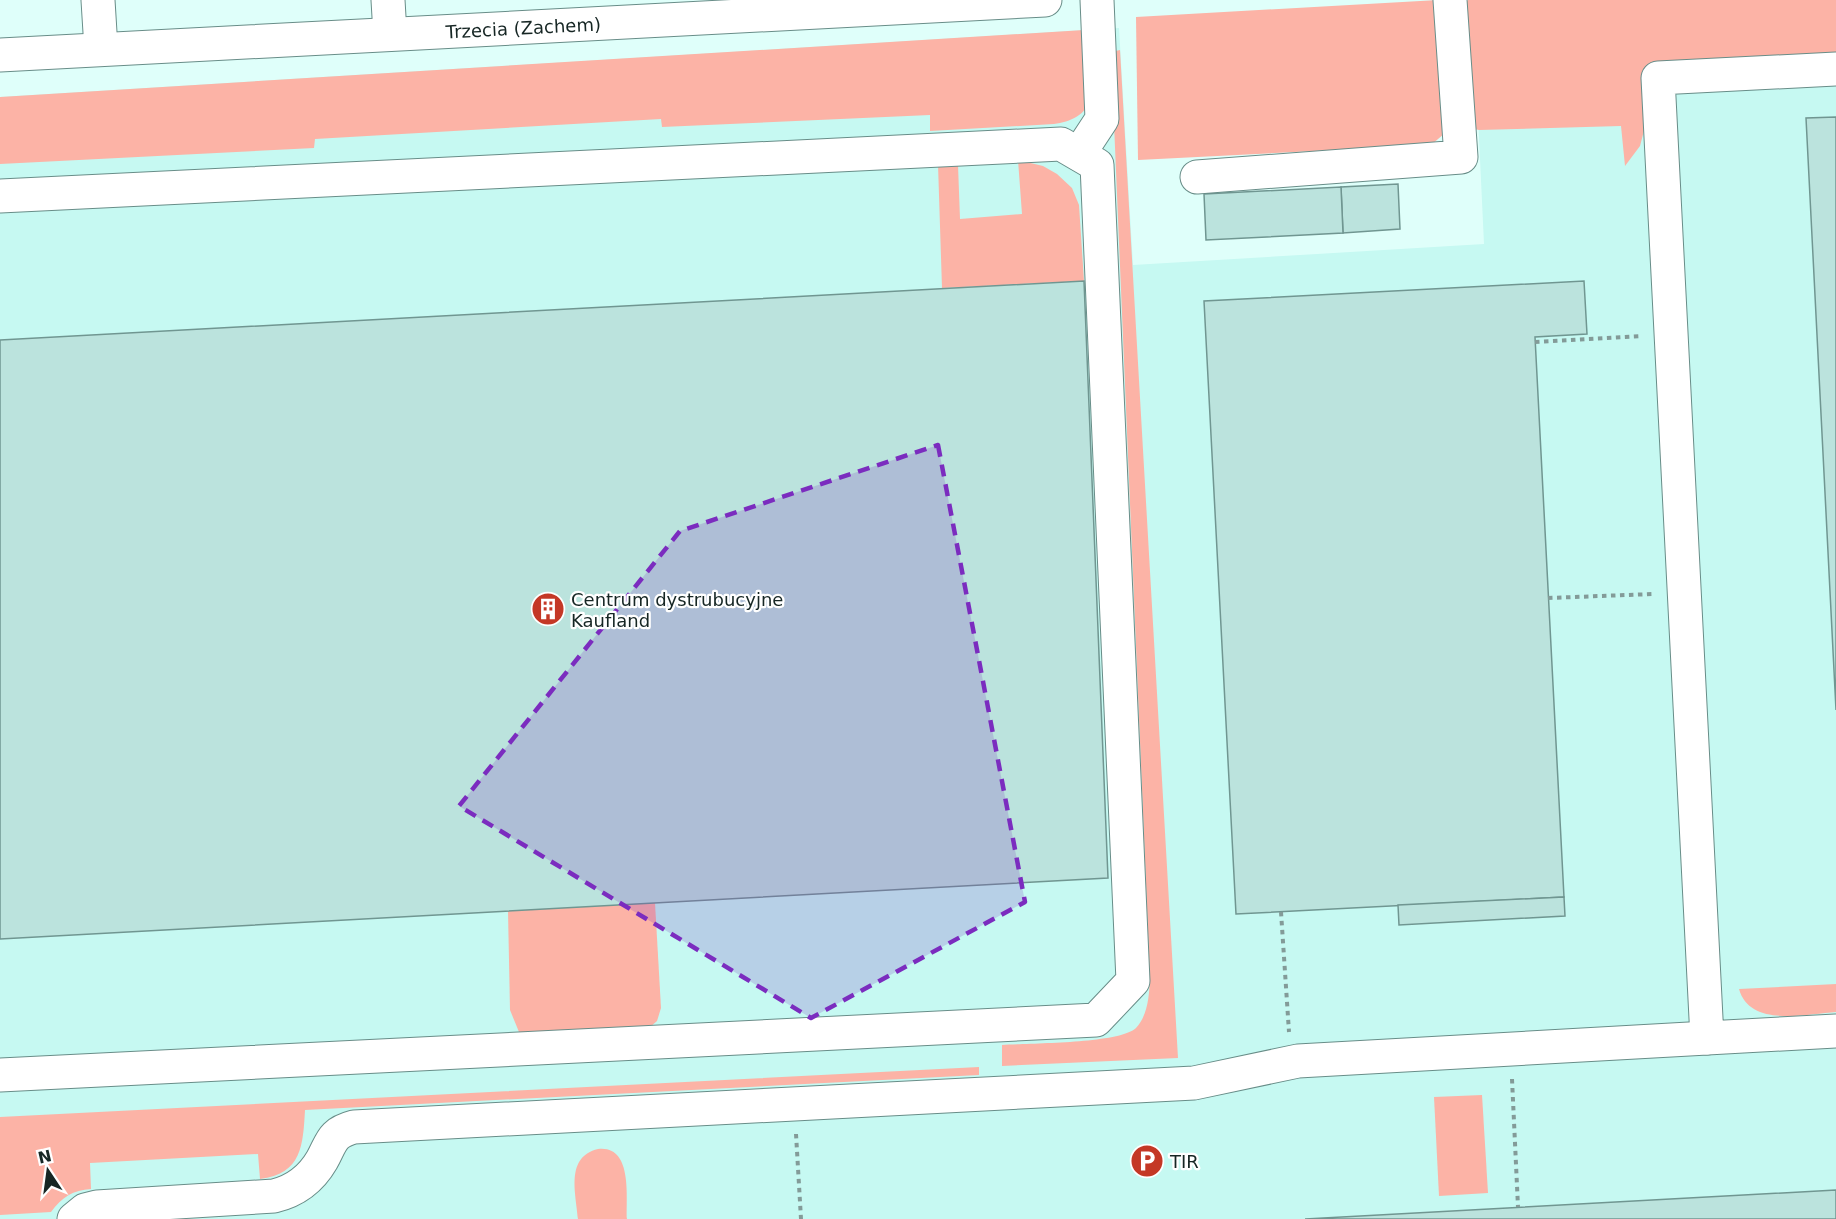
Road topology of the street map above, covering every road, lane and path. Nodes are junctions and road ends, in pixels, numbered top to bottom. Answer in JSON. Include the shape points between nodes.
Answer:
{"nodes":[{"id":1,"x":99,"y":0,"type":"edge"},
{"id":2,"x":388,"y":0,"type":"edge"},
{"id":3,"x":1045,"y":0,"type":"edge"},
{"id":4,"x":1097,"y":0,"type":"edge"},
{"id":5,"x":1450,"y":0,"type":"edge"},
{"id":6,"x":602,"y":12,"type":"edge"},
{"id":7,"x":390,"y":34,"type":"junction"},
{"id":8,"x":101,"y":49,"type":"junction"},
{"id":9,"x":0,"y":55,"type":"edge"},
{"id":10,"x":1836,"y":69,"type":"edge"},
{"id":11,"x":1079,"y":154,"type":"junction"},
{"id":12,"x":1197,"y":177,"type":"dead end"},
{"id":13,"x":0,"y":196,"type":"edge"},
{"id":14,"x":1685,"y":592,"type":"junction"},
{"id":15,"x":1548,"y":598,"type":"dead end"},
{"id":16,"x":1281,"y":912,"type":"dead end"},
{"id":17,"x":1836,"y":1031,"type":"edge"},
{"id":18,"x":1290,"y":1034,"type":"dead end"},
{"id":19,"x":1707,"y":1038,"type":"junction"},
{"id":20,"x":1510,"y":1049,"type":"junction"},
{"id":21,"x":0,"y":1075,"type":"edge"},
{"id":22,"x":794,"y":1104,"type":"junction"},
{"id":23,"x":1518,"y":1207,"type":"dead end"},
{"id":24,"x":74,"y":1219,"type":"edge"},
{"id":25,"x":801,"y":1219,"type":"edge"}],
"edges":[{"from":1,"to":8,"type":"lane"},
{"from":2,"to":7,"type":"lane"},
{"from":3,"to":6,"type":"lane","name":"Trzecia (Zachem)"},
{"from":4,"to":11,"type":"lane","via":[[1102,119]]},
{"from":5,"to":12,"type":"lane","via":[[1461,157]]},
{"from":6,"to":7,"type":"lane","name":"Trzecia (Zachem)"},
{"from":7,"to":8,"type":"lane","name":"Trzecia (Zachem)"},
{"from":8,"to":9,"type":"lane","name":"Trzecia (Zachem)"},
{"from":10,"to":14,"type":"lane","via":[[1658,78]]},
{"from":11,"to":13,"type":"lane","via":[[1061,144]]},
{"from":11,"to":21,"type":"lane","via":[[1097,165],[1133,981],[1096,1020]]},
{"from":14,"to":15,"type":"path"},
{"from":14,"to":19,"type":"lane"},
{"from":16,"to":18,"type":"path"},
{"from":17,"to":19,"type":"lane"},
{"from":19,"to":20,"type":"lane"},
{"from":20,"to":22,"type":"lane","via":[[1298,1060],[1194,1083]]},
{"from":20,"to":23,"type":"path"},
{"from":22,"to":24,"type":"lane","via":[[354,1127],[338,1133],[309,1178],[287,1193],[97,1207]]},
{"from":22,"to":25,"type":"path"}]}
